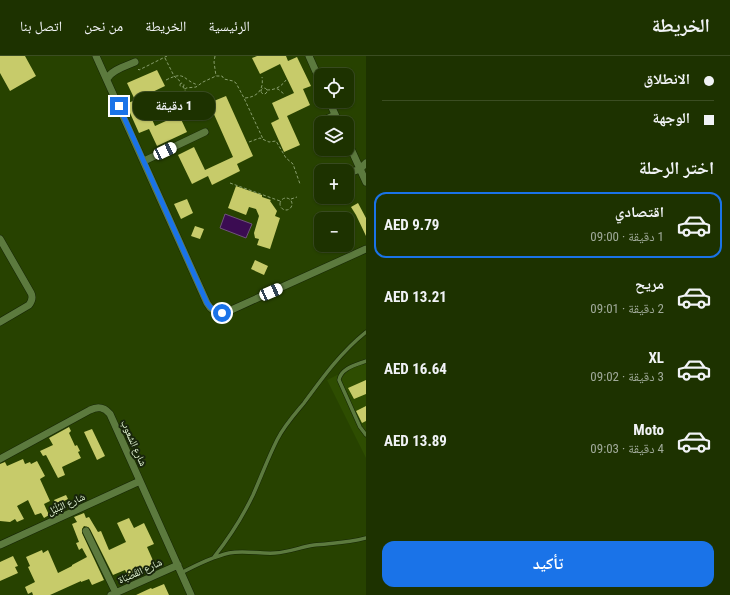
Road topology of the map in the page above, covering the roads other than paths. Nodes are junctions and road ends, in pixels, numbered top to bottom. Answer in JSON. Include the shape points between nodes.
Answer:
{"nodes":[{"id":1,"x":96,"y":56,"type":"edge"},
{"id":2,"x":309,"y":56,"type":"edge"},
{"id":3,"x":135,"y":62,"type":"road end"},
{"id":4,"x":314,"y":68,"type":"edge"},
{"id":5,"x":107,"y":79,"type":"junction"},
{"id":6,"x":332,"y":108,"type":"edge"},
{"id":7,"x":335,"y":113,"type":"junction"},
{"id":8,"x":329,"y":116,"type":"edge"},
{"id":9,"x":336,"y":116,"type":"edge"},
{"id":10,"x":205,"y":132,"type":"dead end"},
{"id":11,"x":354,"y":154,"type":"edge"},
{"id":12,"x":144,"y":161,"type":"junction"},
{"id":13,"x":366,"y":164,"type":"edge"},
{"id":14,"x":363,"y":172,"type":"edge"},
{"id":15,"x":366,"y":182,"type":"edge"},
{"id":16,"x":0,"y":239,"type":"edge"},
{"id":17,"x":366,"y":249,"type":"edge"},
{"id":18,"x":0,"y":322,"type":"edge"},
{"id":19,"x":366,"y":332,"type":"edge"},
{"id":20,"x":366,"y":361,"type":"edge"},
{"id":21,"x":366,"y":435,"type":"edge"},
{"id":22,"x":0,"y":459,"type":"edge"},
{"id":23,"x":140,"y":481,"type":"junction"},
{"id":24,"x":86,"y":531,"type":"dead end"},
{"id":25,"x":366,"y":538,"type":"edge"},
{"id":26,"x":0,"y":545,"type":"edge"},
{"id":27,"x":214,"y":557,"type":"junction"},
{"id":28,"x":178,"y":565,"type":"junction"},
{"id":29,"x":180,"y":573,"type":"junction"},
{"id":30,"x":113,"y":594,"type":"edge"},
{"id":31,"x":191,"y":595,"type":"edge"}],
"edges":[{"from":1,"to":5,"type":"street"},
{"from":2,"to":4,"type":"street"},
{"from":3,"to":5,"type":"street","via":[[116,71]]},
{"from":5,"to":12,"type":"street"},
{"from":6,"to":7,"type":"street"},
{"from":7,"to":8,"type":"lane"},
{"from":7,"to":9,"type":"street"},
{"from":10,"to":12,"type":"street"},
{"from":11,"to":14,"type":"street"},
{"from":12,"to":17,"type":"street","via":[[207,303],[215,311],[229,311]]},
{"from":13,"to":14,"type":"street"},
{"from":14,"to":15,"type":"street"},
{"from":16,"to":18,"type":"street","via":[[32,297],[29,305]]},
{"from":19,"to":27,"type":"lane","via":[[329,369],[283,430],[244,513]]},
{"from":20,"to":21,"type":"lane","via":[[342,372],[339,380]]},
{"from":22,"to":23,"type":"street","name":"شارع الشعوب","via":[[97,408],[110,414]]},
{"from":23,"to":26,"type":"street","name":"شارع البُلْبُل"},
{"from":23,"to":28,"type":"street","name":"شارع الشعوب"},
{"from":24,"to":30,"type":"street"},
{"from":25,"to":27,"type":"lane","via":[[285,552],[231,552]]},
{"from":27,"to":29,"type":"lane"},
{"from":28,"to":29,"type":"street","name":"شارع الشعوب"},
{"from":28,"to":30,"type":"street","name":"شارع القَصْبَاة"},
{"from":29,"to":31,"type":"street","name":"شارع الشعوب"}]}
